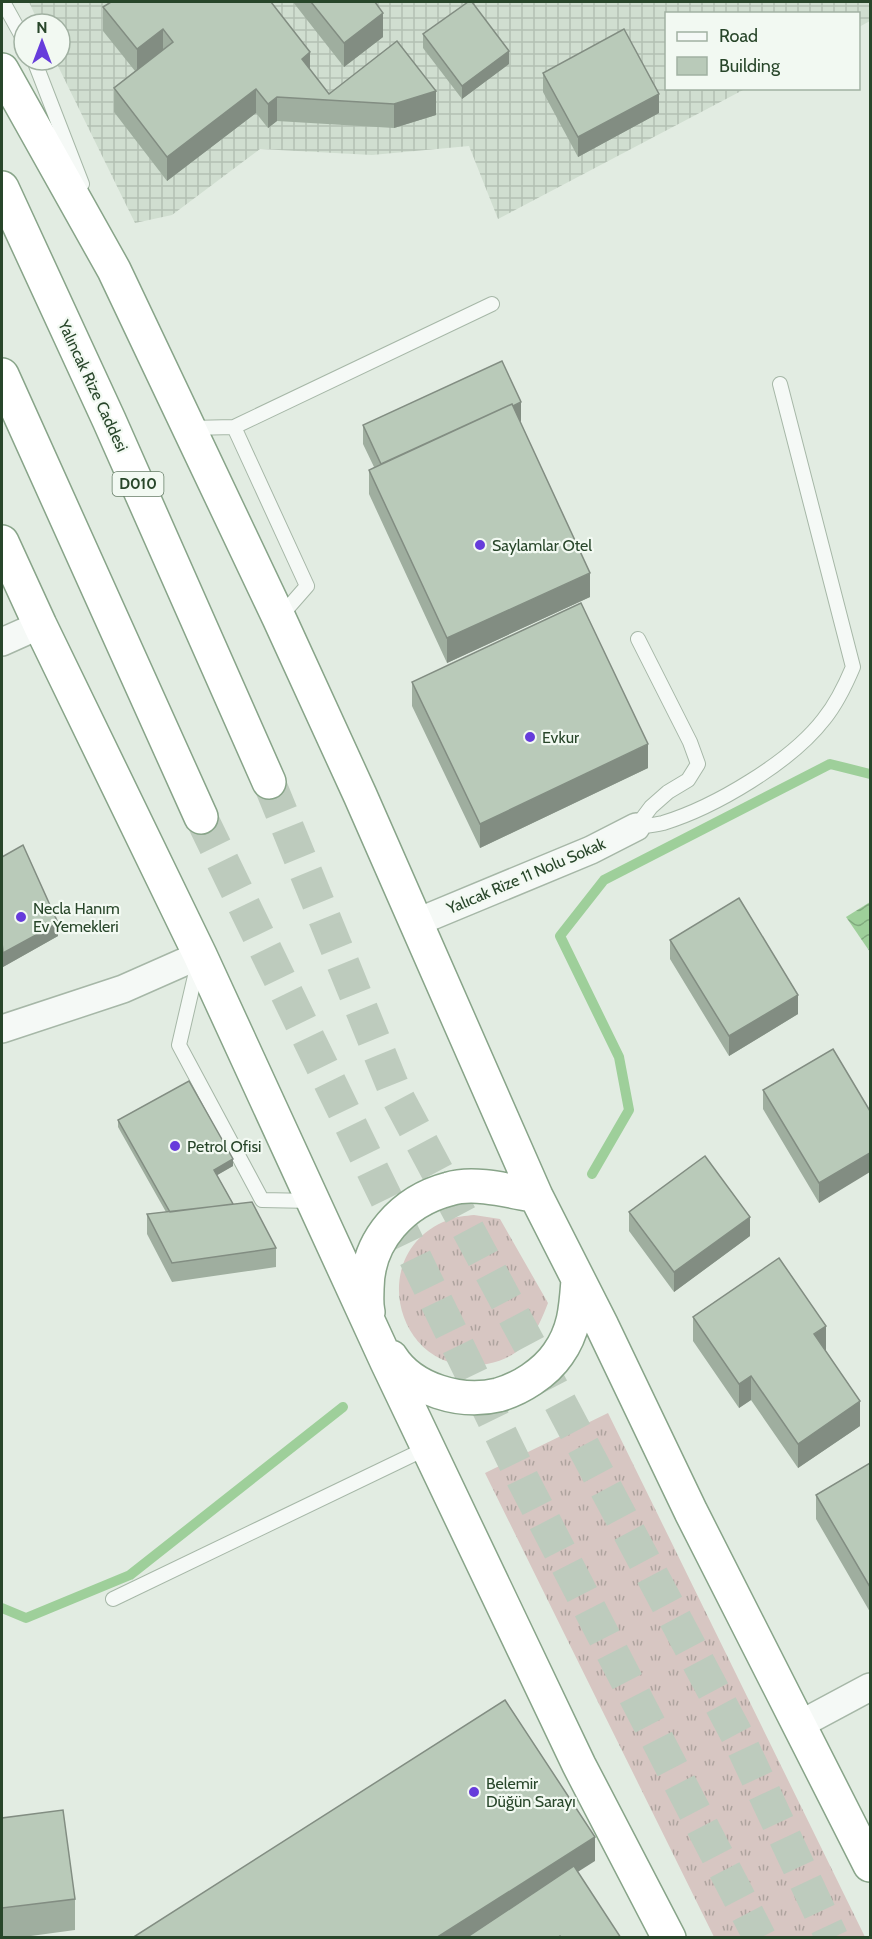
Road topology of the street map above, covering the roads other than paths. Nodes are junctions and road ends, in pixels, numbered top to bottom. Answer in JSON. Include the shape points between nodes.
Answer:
{"nodes":[{"id":1,"x":3,"y":2,"type":"edge"},
{"id":2,"x":12,"y":18,"type":"edge"},
{"id":3,"x":2,"y":70,"type":"edge"},
{"id":4,"x":39,"y":72,"type":"edge"},
{"id":5,"x":2,"y":188,"type":"edge"},
{"id":6,"x":114,"y":270,"type":"junction"},
{"id":7,"x":492,"y":304,"type":"dead end"},
{"id":8,"x":2,"y":375,"type":"edge"},
{"id":9,"x":780,"y":384,"type":"dead end"},
{"id":10,"x":234,"y":427,"type":"junction"},
{"id":11,"x":188,"y":428,"type":"junction"},
{"id":12,"x":2,"y":542,"type":"edge"},
{"id":13,"x":279,"y":618,"type":"junction"},
{"id":14,"x":40,"y":625,"type":"junction"},
{"id":15,"x":638,"y":639,"type":"dead end"},
{"id":16,"x":2,"y":642,"type":"edge"},
{"id":17,"x":269,"y":782,"type":"tunnel mouth"},
{"id":18,"x":201,"y":817,"type":"tunnel mouth"},
{"id":19,"x":636,"y":827,"type":"junction"},
{"id":20,"x":415,"y":923,"type":"junction"},
{"id":21,"x":200,"y":955,"type":"junction"},
{"id":22,"x":2,"y":1029,"type":"edge"},
{"id":23,"x":536,"y":1196,"type":"junction"},
{"id":24,"x":312,"y":1201,"type":"junction"},
{"id":25,"x":578,"y":1280,"type":"junction"},
{"id":26,"x":375,"y":1332,"type":"junction"},
{"id":27,"x":429,"y":1447,"type":"junction"},
{"id":28,"x":113,"y":1599,"type":"dead end"},
{"id":29,"x":870,"y":1687,"type":"edge"},
{"id":30,"x":799,"y":1725,"type":"junction"},
{"id":31,"x":870,"y":1865,"type":"edge"},
{"id":32,"x":669,"y":1938,"type":"edge"}],
"edges":[{"from":1,"to":2,"type":"lane"},
{"from":3,"to":6,"type":"highway"},
{"from":4,"to":6,"type":"lane"},
{"from":5,"to":17,"type":"highway","name":"Yalıncak Rize Caddesi","number":"D010","via":[[110,420]]},
{"from":6,"to":11,"type":"highway"},
{"from":7,"to":10,"type":"lane"},
{"from":8,"to":18,"type":"highway"},
{"from":9,"to":19,"type":"lane","via":[[854,667],[824,721],[800,746],[765,772],[688,814],[661,824]]},
{"from":10,"to":11,"type":"lane"},
{"from":10,"to":13,"type":"lane","via":[[307,585]]},
{"from":11,"to":13,"type":"highway"},
{"from":12,"to":14,"type":"highway"},
{"from":13,"to":20,"type":"highway"},
{"from":14,"to":16,"type":"street"},
{"from":14,"to":21,"type":"highway"},
{"from":15,"to":19,"type":"lane","via":[[698,764],[688,780],[651,807]]},
{"from":19,"to":20,"type":"street","name":"Yalıcak Rize 11 Nolu Sokak","via":[[591,850]]},
{"from":20,"to":23,"type":"highway"},
{"from":21,"to":22,"type":"street","via":[[123,989]]},
{"from":21,"to":24,"type":"highway"},
{"from":21,"to":24,"type":"lane","via":[[178,1045],[262,1200]]},
{"from":23,"to":25,"type":"highway"},
{"from":23,"to":26,"type":"highway","via":[[487,1187],[450,1188],[417,1202],[393,1221],[376,1247],[367,1276],[367,1307]]},
{"from":24,"to":26,"type":"highway"},
{"from":25,"to":26,"type":"highway","via":[[574,1322],[558,1354],[532,1380],[498,1395],[462,1397],[426,1388],[397,1366]]},
{"from":25,"to":30,"type":"highway"},
{"from":26,"to":27,"type":"highway"},
{"from":27,"to":28,"type":"lane"},
{"from":27,"to":32,"type":"highway","via":[[579,1765]]},
{"from":29,"to":30,"type":"street"},
{"from":30,"to":31,"type":"highway"}]}
